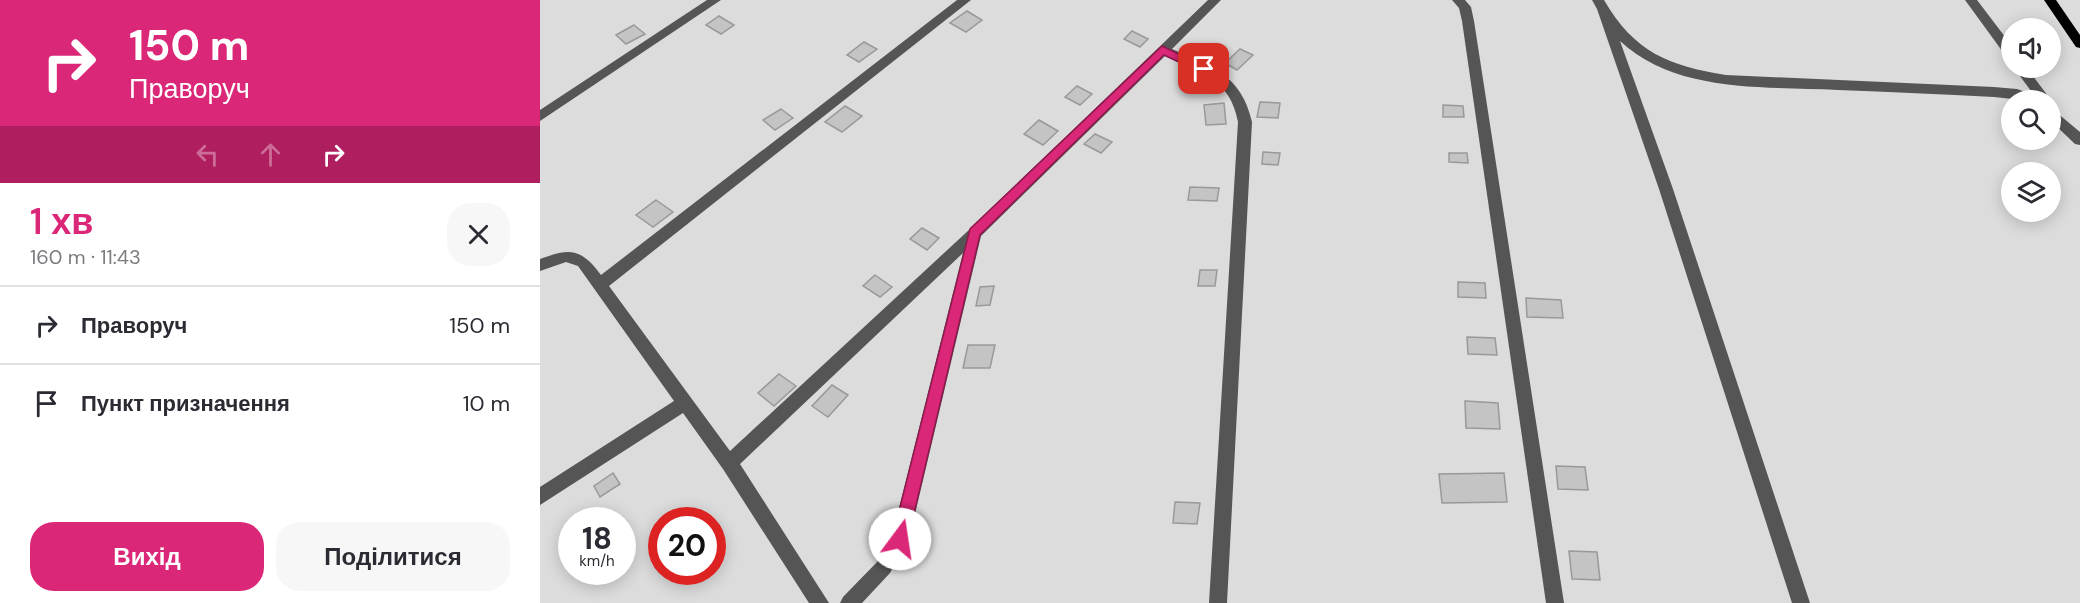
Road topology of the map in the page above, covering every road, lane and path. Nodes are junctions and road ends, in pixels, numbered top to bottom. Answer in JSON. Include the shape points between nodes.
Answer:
{"nodes":[{"id":1,"x":715,"y":0,"type":"edge"},
{"id":2,"x":965,"y":0,"type":"edge"},
{"id":3,"x":1215,"y":0,"type":"edge"},
{"id":4,"x":1458,"y":0,"type":"edge"},
{"id":5,"x":1971,"y":0,"type":"edge"},
{"id":6,"x":2050,"y":0,"type":"edge"},
{"id":7,"x":1601,"y":5,"type":"edge"},
{"id":8,"x":2001,"y":41,"type":"edge"},
{"id":9,"x":2080,"y":44,"type":"edge"},
{"id":10,"x":1162,"y":50,"type":"junction"},
{"id":11,"x":2028,"y":78,"type":"edge"},
{"id":12,"x":2037,"y":90,"type":"edge"},
{"id":13,"x":2001,"y":93,"type":"edge"},
{"id":14,"x":540,"y":116,"type":"edge"},
{"id":15,"x":2061,"y":122,"type":"edge"},
{"id":16,"x":2080,"y":140,"type":"edge"},
{"id":17,"x":975,"y":233,"type":"junction"},
{"id":18,"x":540,"y":265,"type":"edge"},
{"id":19,"x":599,"y":285,"type":"junction"},
{"id":20,"x":683,"y":404,"type":"junction"},
{"id":21,"x":729,"y":463,"type":"junction"},
{"id":22,"x":540,"y":497,"type":"edge"},
{"id":23,"x":820,"y":603,"type":"edge"},
{"id":24,"x":849,"y":603,"type":"edge"},
{"id":25,"x":1218,"y":603,"type":"edge"},
{"id":26,"x":1555,"y":603,"type":"edge"},
{"id":27,"x":1801,"y":603,"type":"edge"}],
"edges":[{"from":1,"to":14,"type":"street"},
{"from":2,"to":19,"type":"street"},
{"from":3,"to":10,"type":"street"},
{"from":4,"to":26,"type":"street","via":[[1465,7],[1468,21]]},
{"from":5,"to":8,"type":"street"},
{"from":6,"to":9,"type":"main road"},
{"from":7,"to":13,"type":"street","via":[[1629,44],[1662,66],[1694,75],[1726,80]]},
{"from":7,"to":27,"type":"street","via":[[1666,189]]},
{"from":10,"to":17,"type":"street"},
{"from":10,"to":25,"type":"street","via":[[1224,79],[1235,90],[1244,113]]},
{"from":11,"to":12,"type":"street"},
{"from":15,"to":16,"type":"street"},
{"from":17,"to":21,"type":"street"},
{"from":17,"to":24,"type":"street","via":[[900,539],[884,567]]},
{"from":18,"to":19,"type":"street","via":[[566,256],[583,262]]},
{"from":19,"to":20,"type":"street"},
{"from":20,"to":21,"type":"street"},
{"from":20,"to":22,"type":"street"},
{"from":21,"to":23,"type":"street"}]}
